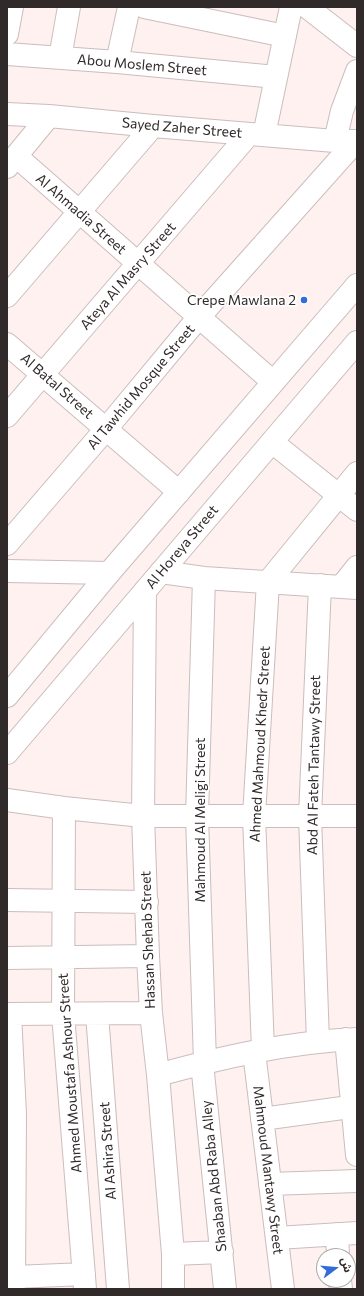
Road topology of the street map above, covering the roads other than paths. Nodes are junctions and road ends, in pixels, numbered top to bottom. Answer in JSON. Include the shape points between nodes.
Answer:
{"nodes":[{"id":1,"x":12,"y":7,"type":"edge"},
{"id":2,"x":69,"y":7,"type":"edge"},
{"id":3,"x":129,"y":7,"type":"edge"},
{"id":4,"x":144,"y":7,"type":"edge"},
{"id":5,"x":291,"y":7,"type":"edge"},
{"id":6,"x":307,"y":7,"type":"edge"},
{"id":7,"x":7,"y":34,"type":"edge"},
{"id":8,"x":285,"y":36,"type":"junction"},
{"id":9,"x":357,"y":46,"type":"edge"},
{"id":10,"x":7,"y":54,"type":"edge"},
{"id":11,"x":60,"y":58,"type":"junction"},
{"id":12,"x":117,"y":62,"type":"junction"},
{"id":13,"x":357,"y":72,"type":"edge"},
{"id":14,"x":276,"y":78,"type":"junction"},
{"id":15,"x":7,"y":114,"type":"edge"},
{"id":16,"x":49,"y":116,"type":"junction"},
{"id":17,"x":153,"y":126,"type":"junction"},
{"id":18,"x":257,"y":135,"type":"junction"},
{"id":19,"x":335,"y":141,"type":"junction"},
{"id":20,"x":357,"y":141,"type":"edge"},
{"id":21,"x":10,"y":162,"type":"edge"},
{"id":22,"x":79,"y":212,"type":"junction"},
{"id":23,"x":138,"y":264,"type":"junction"},
{"id":24,"x":357,"y":285,"type":"edge"},
{"id":25,"x":7,"y":296,"type":"edge"},
{"id":26,"x":199,"y":317,"type":"junction"},
{"id":27,"x":7,"y":344,"type":"edge"},
{"id":28,"x":356,"y":347,"type":"edge"},
{"id":29,"x":43,"y":375,"type":"junction"},
{"id":30,"x":273,"y":382,"type":"junction"},
{"id":31,"x":7,"y":416,"type":"edge"},
{"id":32,"x":106,"y":429,"type":"junction"},
{"id":33,"x":272,"y":442,"type":"junction"},
{"id":34,"x":357,"y":473,"type":"edge"},
{"id":35,"x":179,"y":492,"type":"junction"},
{"id":36,"x":339,"y":495,"type":"junction"},
{"id":37,"x":357,"y":510,"type":"edge"},
{"id":38,"x":7,"y":544,"type":"edge"},
{"id":39,"x":357,"y":567,"type":"edge"},
{"id":40,"x":7,"y":571,"type":"edge"},
{"id":41,"x":161,"y":572,"type":"junction"},
{"id":42,"x":109,"y":573,"type":"junction"},
{"id":43,"x":204,"y":578,"type":"junction"},
{"id":44,"x":268,"y":582,"type":"junction"},
{"id":45,"x":339,"y":586,"type":"edge"},
{"id":46,"x":145,"y":591,"type":"junction"},
{"id":47,"x":7,"y":696,"type":"edge"},
{"id":48,"x":7,"y":753,"type":"edge"},
{"id":49,"x":7,"y":800,"type":"edge"},
{"id":50,"x":64,"y":808,"type":"junction"},
{"id":51,"x":144,"y":816,"type":"junction"},
{"id":52,"x":197,"y":816,"type":"junction"},
{"id":53,"x":254,"y":816,"type":"junction"},
{"id":54,"x":310,"y":816,"type":"junction"},
{"id":55,"x":357,"y":816,"type":"edge"},
{"id":56,"x":7,"y":900,"type":"edge"},
{"id":57,"x":63,"y":901,"type":"junction"},
{"id":58,"x":147,"y":902,"type":"junction"},
{"id":59,"x":148,"y":956,"type":"junction"},
{"id":60,"x":63,"y":957,"type":"junction"},
{"id":61,"x":7,"y":958,"type":"edge"},
{"id":62,"x":151,"y":1013,"type":"junction"},
{"id":63,"x":9,"y":1014,"type":"edge"},
{"id":64,"x":63,"y":1014,"type":"junction"},
{"id":65,"x":97,"y":1014,"type":"junction"},
{"id":66,"x":351,"y":1039,"type":"edge"},
{"id":67,"x":318,"y":1042,"type":"junction"},
{"id":68,"x":258,"y":1051,"type":"junction"},
{"id":69,"x":204,"y":1062,"type":"junction"},
{"id":70,"x":158,"y":1075,"type":"junction"},
{"id":71,"x":355,"y":1106,"type":"edge"},
{"id":72,"x":11,"y":1114,"type":"edge"},
{"id":73,"x":262,"y":1119,"type":"junction"},
{"id":74,"x":357,"y":1155,"type":"edge"},
{"id":75,"x":357,"y":1181,"type":"edge"},
{"id":76,"x":270,"y":1184,"type":"junction"},
{"id":77,"x":347,"y":1234,"type":"edge"},
{"id":78,"x":277,"y":1238,"type":"junction"},
{"id":79,"x":341,"y":1248,"type":"edge"},
{"id":80,"x":222,"y":1252,"type":"junction"},
{"id":81,"x":172,"y":1254,"type":"junction"},
{"id":82,"x":85,"y":1282,"type":"edge"},
{"id":83,"x":15,"y":1283,"type":"edge"},
{"id":84,"x":118,"y":1289,"type":"edge"},
{"id":85,"x":173,"y":1289,"type":"edge"},
{"id":86,"x":225,"y":1289,"type":"edge"},
{"id":87,"x":283,"y":1289,"type":"edge"}],
"edges":[{"from":1,"to":7,"type":"street"},
{"from":2,"to":11,"type":"street"},
{"from":3,"to":12,"type":"street"},
{"from":4,"to":8,"type":"street"},
{"from":5,"to":8,"type":"street"},
{"from":6,"to":9,"type":"street"},
{"from":8,"to":14,"type":"street"},
{"from":10,"to":11,"type":"street","name":"Abou Moslem Street"},
{"from":11,"to":12,"type":"street","name":"Abou Moslem Street"},
{"from":12,"to":14,"type":"street","name":"Abou Moslem Street"},
{"from":13,"to":19,"type":"street","via":[[342,111]]},
{"from":14,"to":18,"type":"street"},
{"from":15,"to":16,"type":"street","name":"Sayed Zaher Street"},
{"from":16,"to":17,"type":"street","name":"Sayed Zaher Street"},
{"from":16,"to":21,"type":"street"},
{"from":17,"to":18,"type":"street","name":"Sayed Zaher Street"},
{"from":17,"to":22,"type":"street"},
{"from":18,"to":19,"type":"street","name":"Sayed Zaher Street"},
{"from":18,"to":23,"type":"street","name":"Ateya Al Masry Street"},
{"from":19,"to":20,"type":"street","name":"Sayed Zaher Street"},
{"from":20,"to":26,"type":"street","name":"Al Tawhid Mosque Street"},
{"from":21,"to":22,"type":"street","name":"Al Ahmadia Street"},
{"from":22,"to":23,"type":"street","name":"Al Ahmadia Street"},
{"from":22,"to":25,"type":"street"},
{"from":23,"to":26,"type":"street","name":"Al Ahmadia Street"},
{"from":23,"to":29,"type":"street","name":"Ateya Al Masry Street"},
{"from":24,"to":30,"type":"street"},
{"from":26,"to":30,"type":"street","name":"Al Ahmadia Street"},
{"from":26,"to":32,"type":"street","name":"Al Tawhid Mosque Street"},
{"from":27,"to":29,"type":"street","name":"Al Batal Street"},
{"from":28,"to":33,"type":"street","name":"Al Horeya Street"},
{"from":29,"to":31,"type":"street","name":"Ateya Al Masry Street"},
{"from":29,"to":32,"type":"street","name":"Al Batal Street"},
{"from":30,"to":35,"type":"street"},
{"from":32,"to":35,"type":"street","name":"Al Batal Street"},
{"from":32,"to":38,"type":"street","name":"Al Tawhid Mosque Street"},
{"from":33,"to":36,"type":"street"},
{"from":33,"to":41,"type":"street","name":"Al Horeya Street"},
{"from":34,"to":36,"type":"street"},
{"from":35,"to":42,"type":"street"},
{"from":36,"to":37,"type":"street"},
{"from":36,"to":44,"type":"street"},
{"from":39,"to":45,"type":"street"},
{"from":40,"to":42,"type":"street"},
{"from":41,"to":43,"type":"street"},
{"from":41,"to":46,"type":"street","name":"Al Horeya Street"},
{"from":42,"to":47,"type":"street"},
{"from":43,"to":44,"type":"street"},
{"from":43,"to":52,"type":"street","name":"Mahmoud Al Meligi Street"},
{"from":44,"to":45,"type":"street"},
{"from":44,"to":53,"type":"street","name":"Ahmed Mahmoud Khedr Street"},
{"from":45,"to":54,"type":"street","name":"Abd Al Fateh Tantawy Street"},
{"from":46,"to":48,"type":"street","name":"Al Horeya Street"},
{"from":46,"to":51,"type":"street","name":"Hassan Shehab Street"},
{"from":49,"to":50,"type":"street"},
{"from":50,"to":51,"type":"street"},
{"from":50,"to":57,"type":"street","name":"Ahmed Moustafa Ashour Street"},
{"from":51,"to":52,"type":"street"},
{"from":51,"to":58,"type":"street","name":"Hassan Shehab Street"},
{"from":52,"to":53,"type":"street"},
{"from":52,"to":69,"type":"street","name":"Mahmoud Al Meligi Street"},
{"from":53,"to":54,"type":"street"},
{"from":53,"to":68,"type":"street","name":"Ahmed Mahmoud Khedr Street"},
{"from":54,"to":55,"type":"street"},
{"from":54,"to":67,"type":"street","name":"Abd Al Fateh Tantawy Street"},
{"from":56,"to":57,"type":"street"},
{"from":57,"to":58,"type":"street"},
{"from":57,"to":60,"type":"street","name":"Ahmed Moustafa Ashour Street"},
{"from":58,"to":59,"type":"street","name":"Hassan Shehab Street"},
{"from":59,"to":60,"type":"street"},
{"from":59,"to":62,"type":"street","name":"Hassan Shehab Street"},
{"from":60,"to":61,"type":"street"},
{"from":60,"to":64,"type":"street","name":"Ahmed Moustafa Ashour Street"},
{"from":62,"to":65,"type":"street"},
{"from":62,"to":70,"type":"street","name":"Hassan Shehab Street"},
{"from":63,"to":64,"type":"street"},
{"from":63,"to":72,"type":"street"},
{"from":64,"to":65,"type":"street"},
{"from":64,"to":82,"type":"street","name":"Ahmed Moustafa Ashour Street"},
{"from":65,"to":84,"type":"street","name":"Al Ashira Street"},
{"from":66,"to":67,"type":"street"},
{"from":66,"to":71,"type":"street"},
{"from":67,"to":68,"type":"street"},
{"from":68,"to":69,"type":"street"},
{"from":68,"to":73,"type":"street","name":"Mahmoud Mantawy Street"},
{"from":69,"to":70,"type":"street"},
{"from":69,"to":80,"type":"street","name":"Shaaban Abd Raba Alley"},
{"from":70,"to":81,"type":"street","name":"Hassan Shehab Street"},
{"from":71,"to":73,"type":"street"},
{"from":71,"to":74,"type":"street"},
{"from":72,"to":83,"type":"street"},
{"from":73,"to":76,"type":"street","name":"Mahmoud Mantawy Street"},
{"from":75,"to":76,"type":"street"},
{"from":76,"to":78,"type":"street","name":"Mahmoud Mantawy Street"},
{"from":77,"to":78,"type":"street"},
{"from":77,"to":79,"type":"street"},
{"from":78,"to":87,"type":"street","name":"Mahmoud Mantawy Street"},
{"from":80,"to":81,"type":"street"},
{"from":80,"to":86,"type":"street","name":"Shaaban Abd Raba Alley"},
{"from":81,"to":85,"type":"street","name":"Hassan Shehab Street"},
{"from":82,"to":83,"type":"street"}]}
